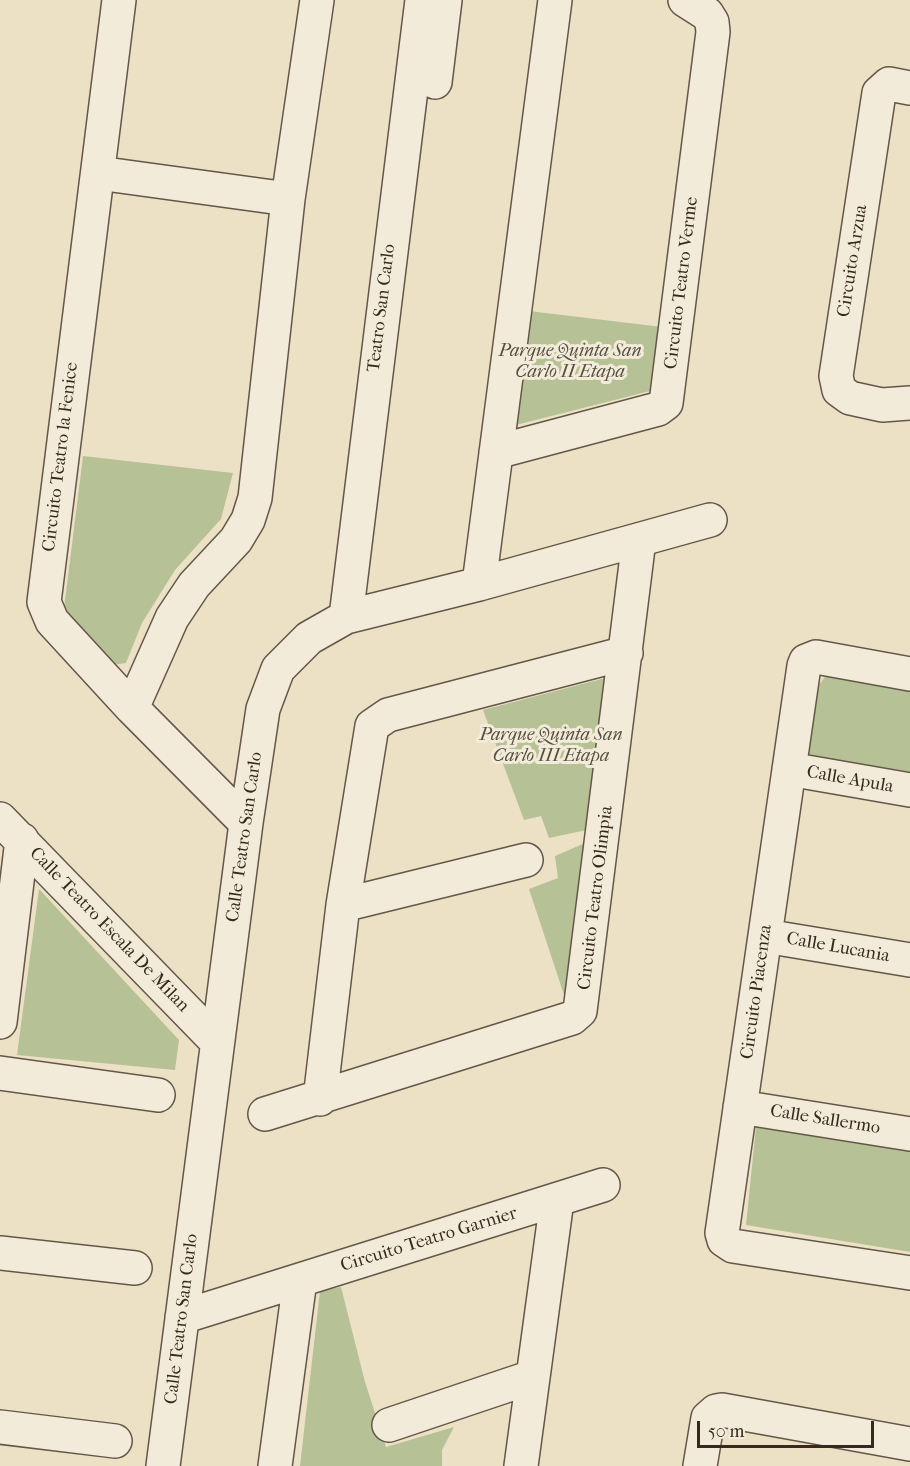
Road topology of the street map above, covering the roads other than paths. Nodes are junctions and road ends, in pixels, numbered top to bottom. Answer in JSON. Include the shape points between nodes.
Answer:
{"nodes":[{"id":1,"x":119,"y":0,"type":"edge"},
{"id":2,"x":317,"y":0,"type":"edge"},
{"id":3,"x":422,"y":0,"type":"edge"},
{"id":4,"x":445,"y":0,"type":"edge"},
{"id":5,"x":555,"y":0,"type":"edge"},
{"id":6,"x":685,"y":0,"type":"edge"},
{"id":7,"x":910,"y":88,"type":"edge"},
{"id":8,"x":98,"y":173,"type":"junction"},
{"id":9,"x":288,"y":198,"type":"junction"},
{"id":10,"x":910,"y":403,"type":"edge"},
{"id":11,"x":496,"y":452,"type":"junction"},
{"id":12,"x":710,"y":520,"type":"dead end"},
{"id":13,"x":639,"y":540,"type":"junction"},
{"id":14,"x":479,"y":584,"type":"junction"},
{"id":15,"x":357,"y":614,"type":"junction"},
{"id":16,"x":626,"y":653,"type":"junction"},
{"id":17,"x":910,"y":674,"type":"edge"},
{"id":18,"x":132,"y":708,"type":"junction"},
{"id":19,"x":789,"y":769,"type":"junction"},
{"id":20,"x":910,"y":790,"type":"edge"},
{"id":21,"x":246,"y":823,"type":"junction"},
{"id":22,"x":11,"y":829,"type":"edge"},
{"id":23,"x":526,"y":860,"type":"dead end"},
{"id":24,"x":343,"y":904,"type":"junction"},
{"id":25,"x":765,"y":936,"type":"junction"},
{"id":26,"x":910,"y":960,"type":"edge"},
{"id":27,"x":0,"y":1022,"type":"edge"},
{"id":28,"x":217,"y":1042,"type":"junction"},
{"id":29,"x":0,"y":1073,"type":"edge"},
{"id":30,"x":158,"y":1095,"type":"dead end"},
{"id":31,"x":320,"y":1099,"type":"junction"},
{"id":32,"x":740,"y":1107,"type":"junction"},
{"id":33,"x":265,"y":1114,"type":"dead end"},
{"id":34,"x":910,"y":1134,"type":"edge"},
{"id":35,"x":603,"y":1185,"type":"dead end"},
{"id":36,"x":557,"y":1200,"type":"junction"},
{"id":37,"x":0,"y":1253,"type":"edge"},
{"id":38,"x":135,"y":1268,"type":"dead end"},
{"id":39,"x":910,"y":1274,"type":"edge"},
{"id":40,"x":300,"y":1280,"type":"junction"},
{"id":41,"x":182,"y":1317,"type":"junction"},
{"id":42,"x":532,"y":1377,"type":"junction"},
{"id":43,"x":389,"y":1425,"type":"dead end"},
{"id":44,"x":0,"y":1427,"type":"edge"},
{"id":45,"x":115,"y":1441,"type":"dead end"},
{"id":46,"x":892,"y":1450,"type":"edge"},
{"id":47,"x":163,"y":1466,"type":"edge"},
{"id":48,"x":274,"y":1466,"type":"edge"},
{"id":49,"x":521,"y":1466,"type":"edge"},
{"id":50,"x":700,"y":1466,"type":"edge"}],
"edges":[{"from":1,"to":8,"type":"street","name":"Circuito Teatro la Fenice"},
{"from":2,"to":9,"type":"street"},
{"from":3,"to":15,"type":"street","name":"Teatro San Carlo","via":[[370,400]]},
{"from":4,"to":15,"type":"street","name":"Teatro San Carlo","via":[[389,418]]},
{"from":5,"to":11,"type":"street"},
{"from":6,"to":11,"type":"street","name":"Circuito Teatro Verme","via":[[706,14],[713,32],[666,403],[658,409]]},
{"from":7,"to":10,"type":"street","name":"Circuito Arzua","via":[[889,84],[879,93],[836,376],[839,390],[850,398],[882,405]]},
{"from":8,"to":9,"type":"street"},
{"from":8,"to":18,"type":"street","name":"Circuito Teatro la Fenice","via":[[44,602],[52,621]]},
{"from":9,"to":18,"type":"street","via":[[255,498],[236,540],[194,585],[172,618]]},
{"from":11,"to":14,"type":"street"},
{"from":12,"to":13,"type":"street","name":"Calle Teatro San Carlo"},
{"from":13,"to":14,"type":"street","name":"Calle Teatro San Carlo"},
{"from":13,"to":16,"type":"street","name":"Circuito Teatro Olimpia"},
{"from":14,"to":15,"type":"street","name":"Calle Teatro San Carlo"},
{"from":15,"to":21,"type":"street","name":"Calle Teatro San Carlo","via":[[309,638],[279,669],[263,709]]},
{"from":16,"to":24,"type":"street","via":[[380,720],[369,734]]},
{"from":16,"to":31,"type":"street","name":"Circuito Teatro Olimpia","via":[[580,1011],[572,1018]]},
{"from":17,"to":19,"type":"street","name":"Circuito Piacenza","via":[[816,657],[806,661]]},
{"from":18,"to":21,"type":"street","name":"Circuito Teatro la Fenice"},
{"from":19,"to":20,"type":"street","name":"Calle Apula"},
{"from":19,"to":25,"type":"street","name":"Circuito Piacenza"},
{"from":21,"to":28,"type":"street","name":"Calle Teatro San Carlo"},
{"from":22,"to":27,"type":"street"},
{"from":22,"to":28,"type":"street","name":"Calle Teatro Escala De Milan"},
{"from":23,"to":24,"type":"street"},
{"from":24,"to":31,"type":"street"},
{"from":25,"to":26,"type":"street","name":"Calle Lucania"},
{"from":25,"to":32,"type":"street","name":"Circuito Piacenza"},
{"from":28,"to":41,"type":"street","name":"Calle Teatro San Carlo"},
{"from":29,"to":30,"type":"street"},
{"from":31,"to":33,"type":"street","name":"Circuito Teatro Olimpia"},
{"from":32,"to":34,"type":"street","name":"Calle Sallermo"},
{"from":32,"to":39,"type":"street","name":"Circuito Piacenza","via":[[724,1240],[733,1246]]},
{"from":35,"to":36,"type":"street","name":"Circuito Teatro Garnier"},
{"from":36,"to":40,"type":"street","name":"Circuito Teatro Garnier"},
{"from":36,"to":42,"type":"street"},
{"from":37,"to":38,"type":"street"},
{"from":40,"to":41,"type":"street","name":"Circuito Teatro Garnier"},
{"from":40,"to":48,"type":"street"},
{"from":41,"to":47,"type":"street","name":"Calle Teatro San Carlo"},
{"from":42,"to":43,"type":"street"},
{"from":42,"to":49,"type":"street"},
{"from":44,"to":45,"type":"street"},
{"from":46,"to":50,"type":"street","via":[[716,1411],[706,1424]]}]}
